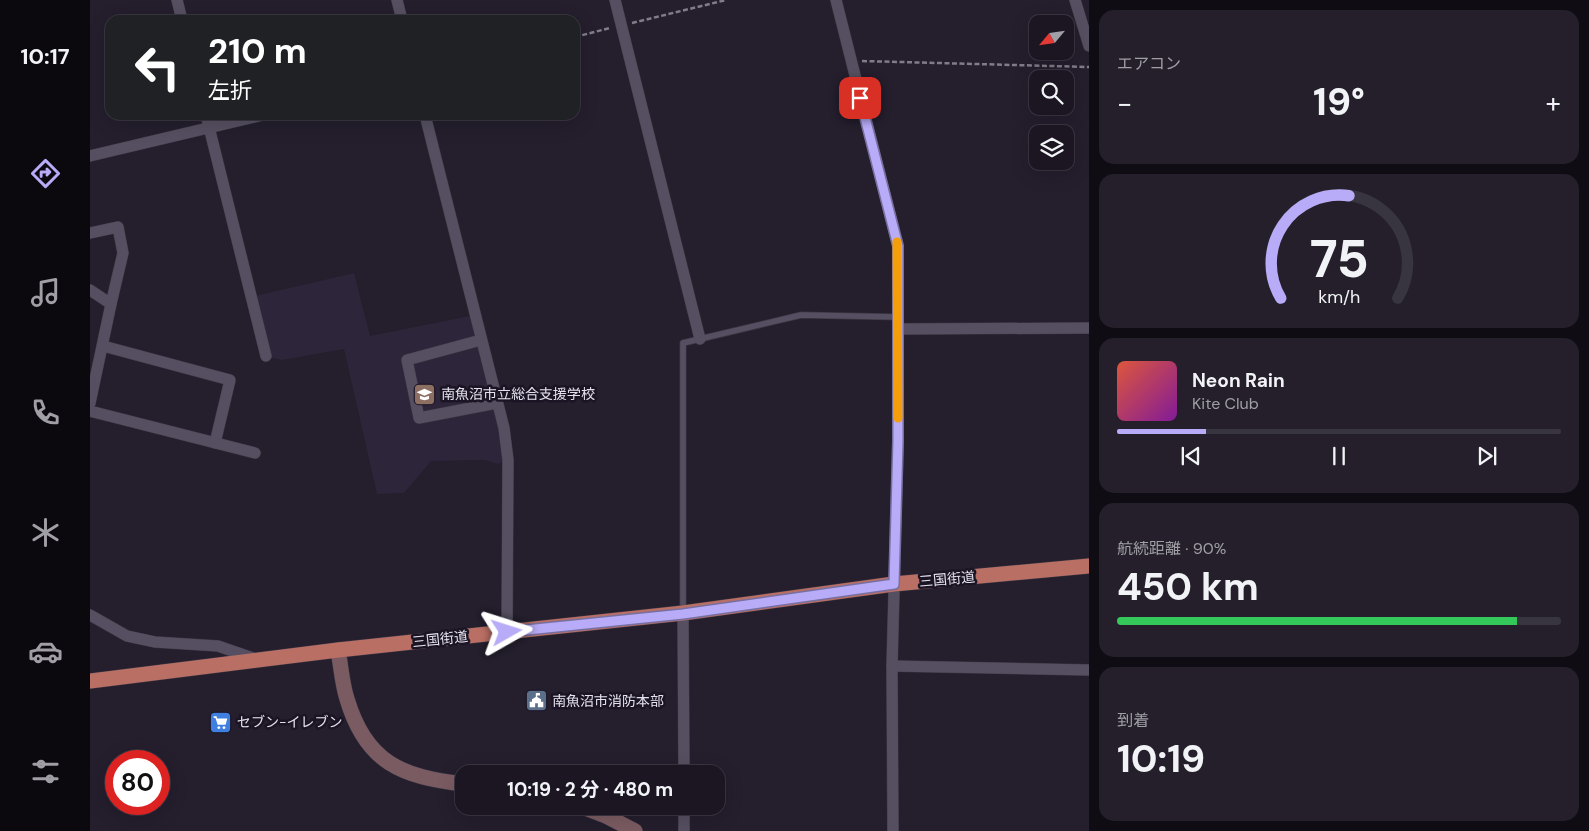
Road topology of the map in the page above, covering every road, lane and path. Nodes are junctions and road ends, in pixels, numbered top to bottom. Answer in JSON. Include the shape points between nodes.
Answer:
{"nodes":[{"id":1,"x":177,"y":0,"type":"edge"},
{"id":2,"x":397,"y":0,"type":"edge"},
{"id":3,"x":615,"y":0,"type":"edge"},
{"id":4,"x":726,"y":0,"type":"edge"},
{"id":5,"x":836,"y":0,"type":"edge"},
{"id":6,"x":1075,"y":0,"type":"edge"},
{"id":7,"x":181,"y":15,"type":"edge"},
{"id":8,"x":401,"y":15,"type":"edge"},
{"id":9,"x":622,"y":26,"type":"junction"},
{"id":10,"x":580,"y":36,"type":"edge"},
{"id":11,"x":1089,"y":46,"type":"edge"},
{"id":12,"x":851,"y":60,"type":"junction"},
{"id":13,"x":1089,"y":67,"type":"edge"},
{"id":14,"x":208,"y":120,"type":"edge"},
{"id":15,"x":243,"y":120,"type":"edge"},
{"id":16,"x":426,"y":120,"type":"edge"},
{"id":17,"x":210,"y":128,"type":"junction"},
{"id":18,"x":90,"y":156,"type":"edge"},
{"id":19,"x":90,"y":233,"type":"edge"},
{"id":20,"x":90,"y":290,"type":"edge"},
{"id":21,"x":111,"y":304,"type":"junction"},
{"id":22,"x":898,"y":323,"type":"junction"},
{"id":23,"x":1089,"y":328,"type":"edge"},
{"id":24,"x":700,"y":339,"type":"junction"},
{"id":25,"x":481,"y":340,"type":"junction"},
{"id":26,"x":103,"y":346,"type":"junction"},
{"id":27,"x":266,"y":356,"type":"dead end"},
{"id":28,"x":90,"y":402,"type":"edge"},
{"id":29,"x":497,"y":403,"type":"junction"},
{"id":30,"x":90,"y":412,"type":"edge"},
{"id":31,"x":215,"y":443,"type":"junction"},
{"id":32,"x":255,"y":453,"type":"dead end"},
{"id":33,"x":1089,"y":566,"type":"edge"},
{"id":34,"x":894,"y":584,"type":"junction"},
{"id":35,"x":683,"y":614,"type":"junction"},
{"id":36,"x":90,"y":615,"type":"edge"},
{"id":37,"x":507,"y":632,"type":"junction"},
{"id":38,"x":338,"y":650,"type":"junction"},
{"id":39,"x":260,"y":660,"type":"junction"},
{"id":40,"x":892,"y":666,"type":"junction"},
{"id":41,"x":1089,"y":670,"type":"edge"},
{"id":42,"x":90,"y":681,"type":"edge"},
{"id":43,"x":684,"y":765,"type":"edge"},
{"id":44,"x":455,"y":783,"type":"edge"},
{"id":45,"x":603,"y":815,"type":"edge"},
{"id":46,"x":684,"y":815,"type":"edge"},
{"id":47,"x":635,"y":831,"type":"edge"},
{"id":48,"x":684,"y":831,"type":"edge"},
{"id":49,"x":893,"y":831,"type":"edge"}],
"edges":[{"from":1,"to":7,"type":"street"},
{"from":2,"to":8,"type":"street"},
{"from":3,"to":9,"type":"street"},
{"from":4,"to":9,"type":"path"},
{"from":5,"to":12,"type":"street"},
{"from":6,"to":11,"type":"street"},
{"from":9,"to":10,"type":"path"},
{"from":9,"to":24,"type":"street"},
{"from":12,"to":13,"type":"path"},
{"from":12,"to":22,"type":"street","via":[[898,246]]},
{"from":14,"to":17,"type":"street"},
{"from":15,"to":17,"type":"street"},
{"from":16,"to":25,"type":"street"},
{"from":17,"to":18,"type":"street"},
{"from":17,"to":27,"type":"street"},
{"from":19,"to":21,"type":"street","via":[[118,227],[123,253]]},
{"from":20,"to":21,"type":"street"},
{"from":21,"to":26,"type":"street"},
{"from":22,"to":23,"type":"street"},
{"from":22,"to":24,"type":"lane","via":[[801,315]]},
{"from":22,"to":34,"type":"street"},
{"from":24,"to":35,"type":"lane","via":[[683,343]]},
{"from":25,"to":29,"type":"street"},
{"from":25,"to":29,"type":"street","via":[[407,360],[419,418]]},
{"from":26,"to":28,"type":"street"},
{"from":26,"to":31,"type":"street","via":[[230,380]]},
{"from":29,"to":37,"type":"street","via":[[508,460]]},
{"from":30,"to":31,"type":"street"},
{"from":31,"to":32,"type":"street"},
{"from":33,"to":34,"type":"highway","name":"三国街道"},
{"from":34,"to":35,"type":"highway","name":"三国街道"},
{"from":34,"to":40,"type":"street"},
{"from":35,"to":37,"type":"highway","name":"三国街道"},
{"from":35,"to":43,"type":"street"},
{"from":36,"to":39,"type":"street","via":[[127,636],[155,642],[218,646]]},
{"from":37,"to":38,"type":"highway","name":"三国街道"},
{"from":38,"to":39,"type":"highway","name":"三国街道"},
{"from":38,"to":44,"type":"main road","via":[[353,719],[374,751],[389,764],[408,773]]},
{"from":39,"to":42,"type":"highway","name":"三国街道"},
{"from":40,"to":41,"type":"street"},
{"from":40,"to":49,"type":"street"},
{"from":45,"to":47,"type":"main road"},
{"from":46,"to":48,"type":"street"}]}
